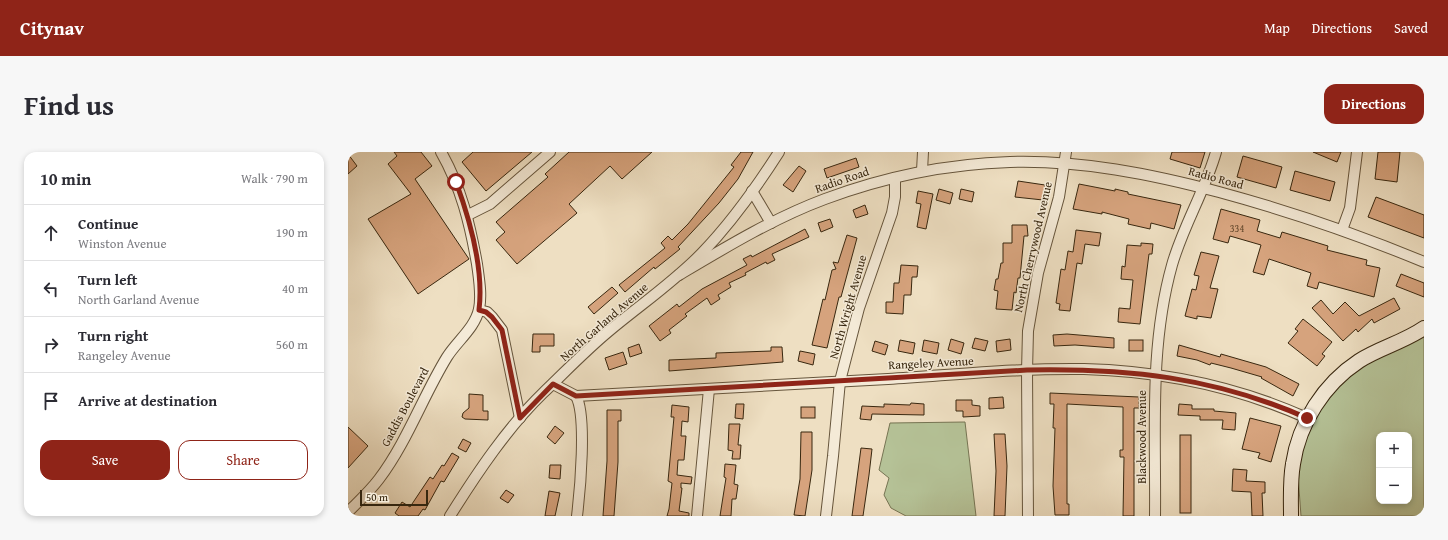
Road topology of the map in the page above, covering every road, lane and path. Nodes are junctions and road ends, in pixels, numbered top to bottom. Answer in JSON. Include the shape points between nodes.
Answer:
{"nodes":[{"id":1,"x":441,"y":152,"type":"edge"},
{"id":2,"x":550,"y":152,"type":"edge"},
{"id":3,"x":779,"y":152,"type":"edge"},
{"id":4,"x":924,"y":152,"type":"edge"},
{"id":5,"x":1066,"y":152,"type":"edge"},
{"id":6,"x":1216,"y":152,"type":"edge"},
{"id":7,"x":1357,"y":152,"type":"edge"},
{"id":8,"x":1064,"y":163,"type":"junction"},
{"id":9,"x":922,"y":171,"type":"junction"},
{"id":10,"x":894,"y":178,"type":"junction"},
{"id":11,"x":1204,"y":188,"type":"junction"},
{"id":12,"x":752,"y":191,"type":"junction"},
{"id":13,"x":468,"y":215,"type":"junction"},
{"id":14,"x":771,"y":223,"type":"junction"},
{"id":15,"x":1342,"y":230,"type":"junction"},
{"id":16,"x":1424,"y":262,"type":"edge"},
{"id":17,"x":679,"y":275,"type":"junction"},
{"id":18,"x":479,"y":310,"type":"junction"},
{"id":19,"x":1424,"y":328,"type":"edge"},
{"id":20,"x":1027,"y":370,"type":"junction"},
{"id":21,"x":1156,"y":375,"type":"junction"},
{"id":22,"x":840,"y":381,"type":"junction"},
{"id":23,"x":553,"y":384,"type":"junction"},
{"id":24,"x":709,"y":389,"type":"junction"},
{"id":25,"x":576,"y":396,"type":"junction"},
{"id":26,"x":520,"y":418,"type":"junction"},
{"id":27,"x":1307,"y":418,"type":"junction"},
{"id":28,"x":348,"y":512,"type":"edge"},
{"id":29,"x":450,"y":516,"type":"edge"},
{"id":30,"x":577,"y":516,"type":"edge"},
{"id":31,"x":697,"y":516,"type":"edge"},
{"id":32,"x":826,"y":516,"type":"edge"},
{"id":33,"x":1028,"y":516,"type":"edge"},
{"id":34,"x":1155,"y":516,"type":"edge"},
{"id":35,"x":1291,"y":516,"type":"edge"}],
"edges":[{"from":1,"to":13,"type":"street"},
{"from":2,"to":13,"type":"street","via":[[490,204]]},
{"from":3,"to":12,"type":"street","name":"North Garland Avenue"},
{"from":4,"to":9,"type":"street"},
{"from":5,"to":8,"type":"street","name":"North Cherrywood Avenue"},
{"from":6,"to":11,"type":"street","name":"Blackwood Avenue"},
{"from":7,"to":15,"type":"street","via":[[1350,208]]},
{"from":8,"to":9,"type":"street","name":"Radio Road","via":[[1010,162]]},
{"from":8,"to":11,"type":"street","name":"Radio Road","via":[[1135,172]]},
{"from":8,"to":20,"type":"street","name":"North Cherrywood Avenue","via":[[1059,196],[1032,306]]},
{"from":9,"to":10,"type":"street","name":"Radio Road"},
{"from":10,"to":14,"type":"street","name":"Radio Road","via":[[824,199]]},
{"from":10,"to":22,"type":"street","name":"North Wright Avenue","via":[[895,197],[892,213],[858,308]]},
{"from":11,"to":15,"type":"street","name":"Radio Road"},
{"from":11,"to":21,"type":"street","name":"Blackwood Avenue","via":[[1193,208],[1172,264],[1160,321]]},
{"from":12,"to":14,"type":"street"},
{"from":12,"to":17,"type":"street","name":"North Garland Avenue","via":[[714,240]]},
{"from":13,"to":18,"type":"street","via":[[478,272]]},
{"from":14,"to":17,"type":"street","name":"Radio Road"},
{"from":15,"to":16,"type":"street","name":"Radio Road"},
{"from":17,"to":23,"type":"street","name":"North Garland Avenue","via":[[608,332]]},
{"from":18,"to":26,"type":"street","via":[[492,317],[502,330]]},
{"from":18,"to":28,"type":"street","name":"Gaddis Boulevard","via":[[472,325],[448,354],[410,428],[380,478]]},
{"from":19,"to":27,"type":"main road","via":[[1352,366],[1331,384]]},
{"from":20,"to":21,"type":"street","name":"Rangeley Avenue","via":[[1084,369]]},
{"from":20,"to":22,"type":"street","name":"Rangeley Avenue"},
{"from":20,"to":33,"type":"street","name":"North Cherrywood Avenue"},
{"from":21,"to":27,"type":"street","name":"Rangeley Avenue","via":[[1262,399]]},
{"from":21,"to":34,"type":"street","name":"Blackwood Avenue"},
{"from":22,"to":24,"type":"street","name":"Rangeley Avenue"},
{"from":22,"to":32,"type":"street","name":"North Wright Avenue"},
{"from":23,"to":25,"type":"street"},
{"from":23,"to":26,"type":"street","name":"North Garland Avenue"},
{"from":24,"to":25,"type":"street","name":"Rangeley Avenue"},
{"from":24,"to":31,"type":"street"},
{"from":25,"to":30,"type":"street","via":[[580,402],[581,412]]},
{"from":26,"to":29,"type":"street","name":"North Garland Avenue"},
{"from":27,"to":35,"type":"main road","via":[[1293,463]]}]}
